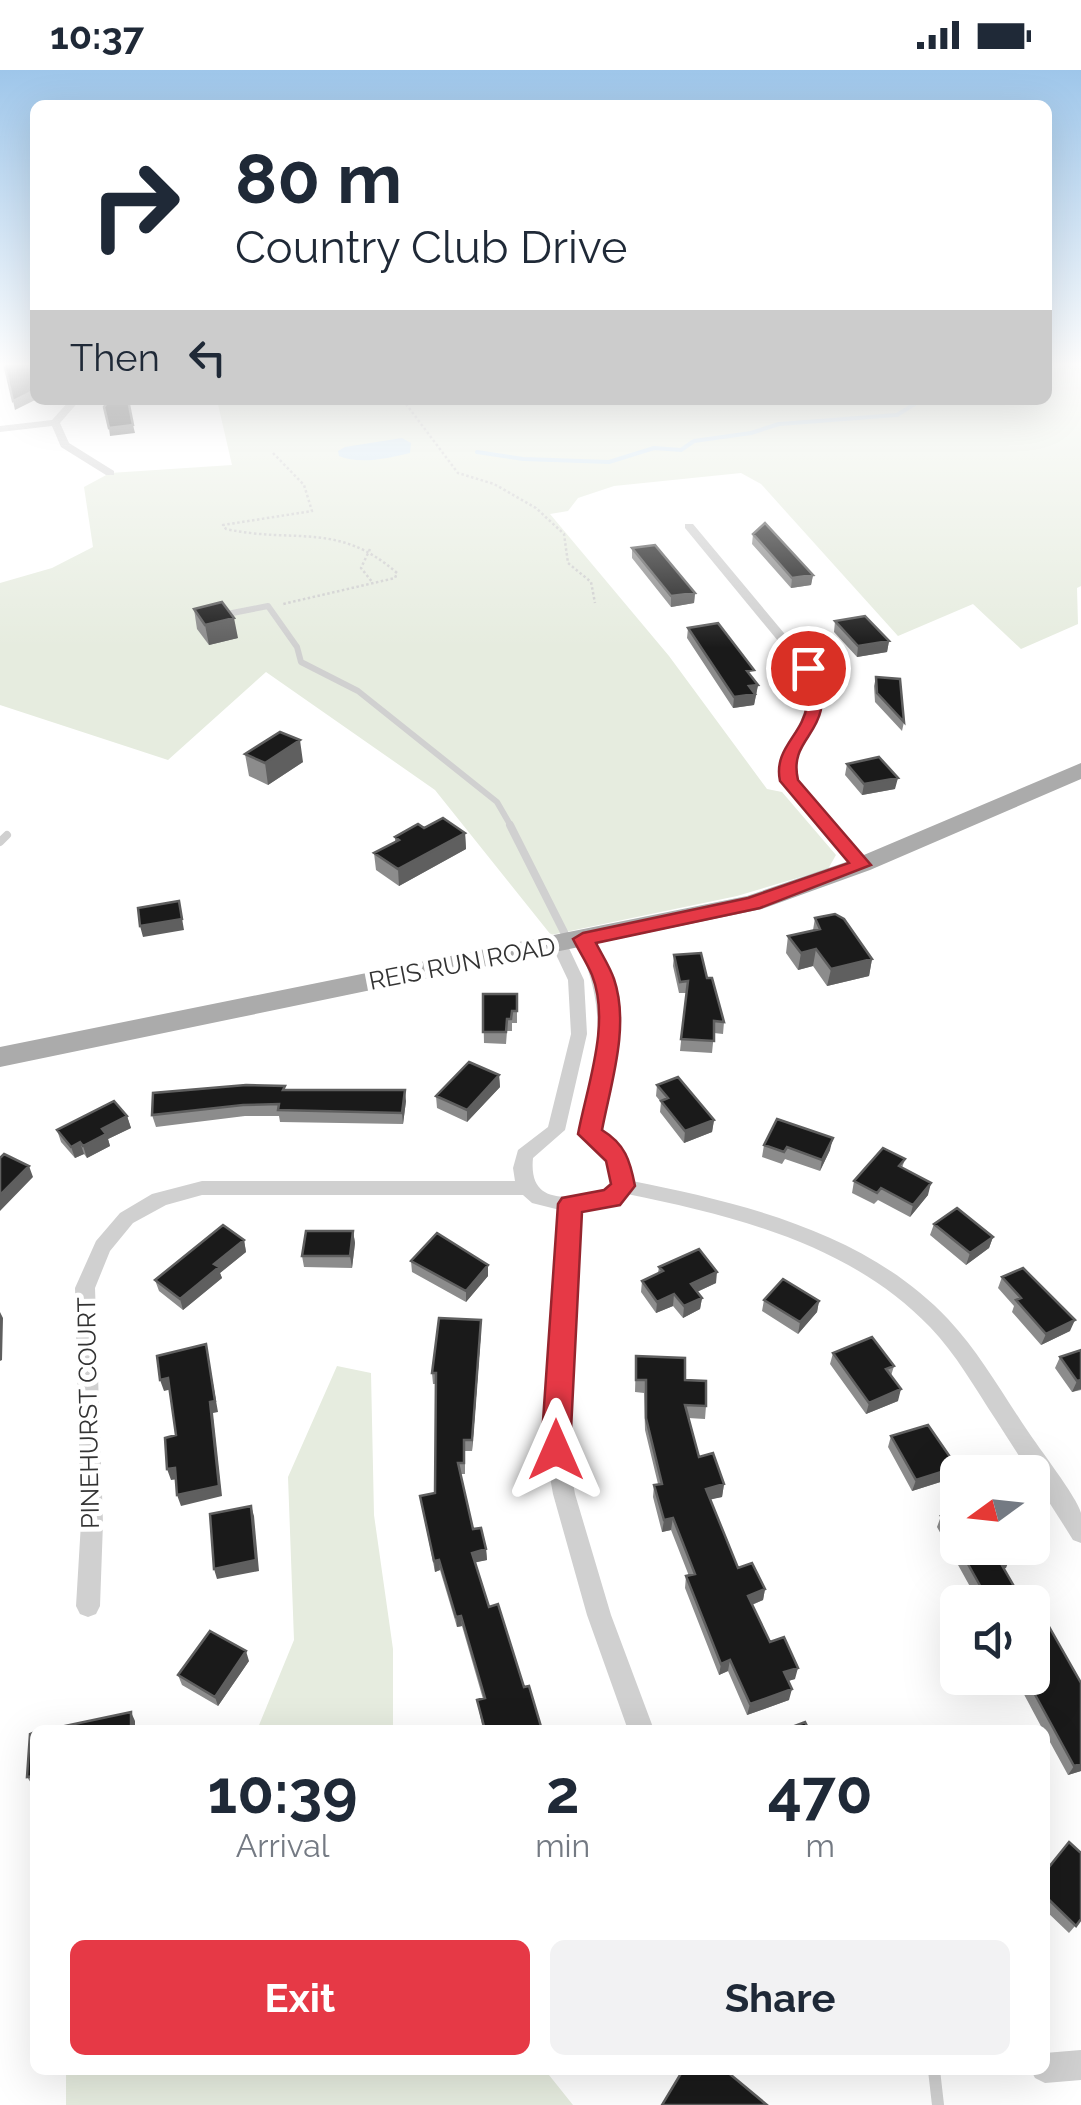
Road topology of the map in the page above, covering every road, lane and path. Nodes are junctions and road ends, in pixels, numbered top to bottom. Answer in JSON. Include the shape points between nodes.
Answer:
{"nodes":[{"id":1,"x":87,"y":458,"type":"edge"},
{"id":2,"x":275,"y":458,"type":"edge"},
{"id":3,"x":447,"y":458,"type":"edge"},
{"id":4,"x":110,"y":472,"type":"dead end"},
{"id":5,"x":689,"y":526,"type":"dead end"},
{"id":6,"x":371,"y":548,"type":"junction"},
{"id":7,"x":373,"y":583,"type":"junction"},
{"id":8,"x":595,"y":603,"type":"dead end"},
{"id":9,"x":269,"y":608,"type":"junction"},
{"id":10,"x":218,"y":616,"type":"edge"},
{"id":11,"x":1081,"y":770,"type":"edge"},
{"id":12,"x":861,"y":865,"type":"junction"},
{"id":13,"x":570,"y":942,"type":"junction"},
{"id":14,"x":0,"y":1057,"type":"edge"},
{"id":15,"x":556,"y":1130,"type":"junction"},
{"id":16,"x":590,"y":1134,"type":"junction"},
{"id":17,"x":623,"y":1186,"type":"junction"},
{"id":18,"x":525,"y":1188,"type":"junction"},
{"id":19,"x":570,"y":1204,"type":"junction"},
{"id":20,"x":1081,"y":1533,"type":"edge"},
{"id":21,"x":88,"y":1606,"type":"dead end"},
{"id":22,"x":639,"y":1725,"type":"edge"},
{"id":23,"x":1081,"y":2065,"type":"edge"},
{"id":24,"x":1050,"y":2068,"type":"edge"},
{"id":25,"x":935,"y":2075,"type":"edge"},
{"id":26,"x":938,"y":2105,"type":"edge"}],
"edges":[{"from":1,"to":4,"type":"street"},
{"from":2,"to":6,"type":"path","via":[[305,484],[312,511],[237,520],[226,528],[254,535],[302,533]]},
{"from":3,"to":8,"type":"path","via":[[458,472],[546,514],[564,534],[570,568],[591,582]]},
{"from":5,"to":12,"type":"street","via":[[808,668],[816,706],[791,750],[789,781]]},
{"from":6,"to":7,"type":"path","via":[[361,568]]},
{"from":6,"to":7,"type":"path","via":[[398,573]]},
{"from":7,"to":9,"type":"path"},
{"from":9,"to":10,"type":"lane"},
{"from":9,"to":13,"type":"lane","via":[[298,647],[300,662],[358,692],[496,802]]},
{"from":11,"to":12,"type":"main road","name":"REIS RUN ROAD"},
{"from":12,"to":13,"type":"main road","name":"REIS RUN ROAD","via":[[753,904]]},
{"from":13,"to":14,"type":"main road","name":"REIS RUN ROAD"},
{"from":13,"to":15,"type":"street","via":[[579,1034]]},
{"from":13,"to":16,"type":"street","via":[[603,977],[608,998],[608,1038]]},
{"from":15,"to":16,"type":"street"},
{"from":15,"to":18,"type":"street","via":[[524,1155]]},
{"from":16,"to":17,"type":"street","via":[[618,1159]]},
{"from":17,"to":19,"type":"street","via":[[612,1199]]},
{"from":17,"to":20,"type":"street","via":[[780,1224],[894,1284],[964,1352]]},
{"from":18,"to":19,"type":"street","via":[[552,1203]]},
{"from":18,"to":21,"type":"street","name":"PINEHURST COURT","via":[[202,1188],[157,1198],[111,1231],[94,1256],[85,1288]]},
{"from":19,"to":22,"type":"street","via":[[556,1450],[599,1615]]},
{"from":23,"to":24,"type":"street"},
{"from":25,"to":26,"type":"lane"}]}
